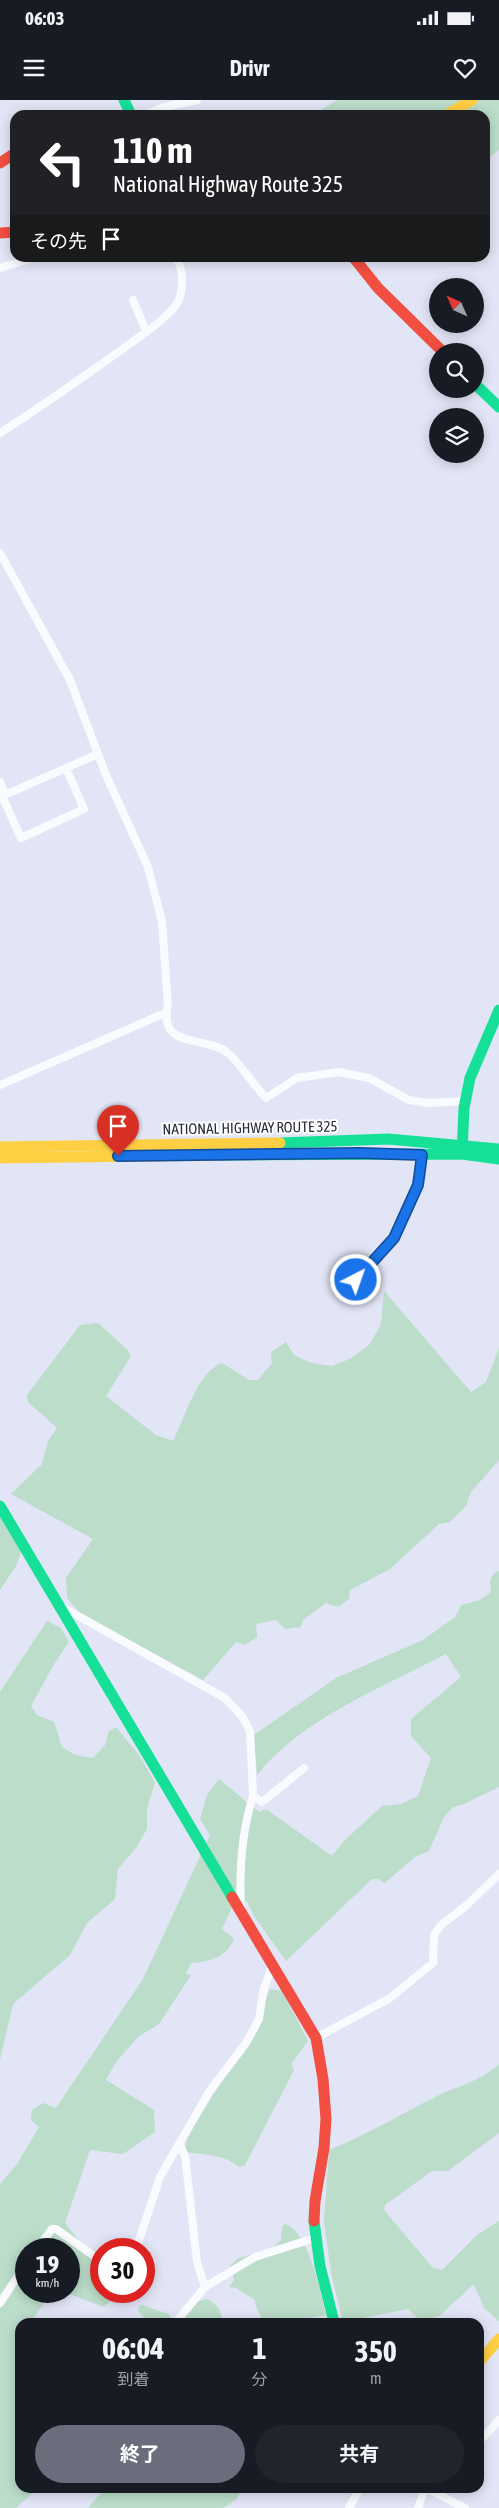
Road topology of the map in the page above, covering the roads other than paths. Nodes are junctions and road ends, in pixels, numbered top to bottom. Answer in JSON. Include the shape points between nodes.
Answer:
{"nodes":[{"id":1,"x":197,"y":100,"type":"edge"},
{"id":2,"x":472,"y":100,"type":"edge"},
{"id":3,"x":157,"y":110,"type":"edge"},
{"id":4,"x":455,"y":110,"type":"edge"},
{"id":5,"x":20,"y":262,"type":"edge"},
{"id":6,"x":177,"y":262,"type":"edge"},
{"id":7,"x":357,"y":262,"type":"edge"},
{"id":8,"x":0,"y":268,"type":"edge"},
{"id":9,"x":133,"y":300,"type":"dead end"},
{"id":10,"x":146,"y":331,"type":"junction"},
{"id":11,"x":434,"y":343,"type":"edge"},
{"id":12,"x":484,"y":393,"type":"edge"},
{"id":13,"x":499,"y":408,"type":"edge"},
{"id":14,"x":0,"y":433,"type":"edge"},
{"id":15,"x":0,"y":553,"type":"edge"},
{"id":16,"x":98,"y":754,"type":"junction"},
{"id":17,"x":66,"y":768,"type":"junction"},
{"id":18,"x":0,"y":782,"type":"edge"},
{"id":19,"x":3,"y":796,"type":"edge"},
{"id":20,"x":499,"y":1010,"type":"edge"},
{"id":21,"x":165,"y":1013,"type":"junction"},
{"id":22,"x":0,"y":1085,"type":"edge"},
{"id":23,"x":465,"y":1101,"type":"junction"},
{"id":24,"x":0,"y":1147,"type":"edge"},
{"id":25,"x":462,"y":1149,"type":"junction"},
{"id":26,"x":499,"y":1149,"type":"edge"},
{"id":27,"x":422,"y":1155,"type":"junction"},
{"id":28,"x":0,"y":1158,"type":"edge"},
{"id":29,"x":499,"y":1160,"type":"edge"},
{"id":30,"x":356,"y":1280,"type":"dead end"},
{"id":31,"x":0,"y":1506,"type":"edge"},
{"id":32,"x":62,"y":1608,"type":"junction"},
{"id":33,"x":304,"y":1768,"type":"dead end"},
{"id":34,"x":253,"y":1796,"type":"junction"},
{"id":35,"x":499,"y":1874,"type":"edge"},
{"id":36,"x":242,"y":1914,"type":"junction"},
{"id":37,"x":272,"y":1966,"type":"junction"},
{"id":38,"x":316,"y":2038,"type":"junction"},
{"id":39,"x":179,"y":2144,"type":"junction"},
{"id":40,"x":45,"y":2238,"type":"edge"},
{"id":41,"x":70,"y":2238,"type":"edge"},
{"id":42,"x":140,"y":2238,"type":"edge"},
{"id":43,"x":315,"y":2238,"type":"junction"},
{"id":44,"x":15,"y":2280,"type":"edge"},
{"id":45,"x":205,"y":2287,"type":"junction"},
{"id":46,"x":0,"y":2303,"type":"edge"},
{"id":47,"x":179,"y":2318,"type":"edge"},
{"id":48,"x":333,"y":2318,"type":"edge"},
{"id":49,"x":499,"y":2339,"type":"edge"},
{"id":50,"x":484,"y":2356,"type":"edge"},
{"id":51,"x":499,"y":2420,"type":"edge"},
{"id":52,"x":484,"y":2436,"type":"edge"},
{"id":53,"x":357,"y":2493,"type":"edge"},
{"id":54,"x":424,"y":2493,"type":"edge"},
{"id":55,"x":441,"y":2493,"type":"edge"},
{"id":56,"x":349,"y":2508,"type":"edge"},
{"id":57,"x":418,"y":2508,"type":"edge"},
{"id":58,"x":465,"y":2508,"type":"edge"}],
"edges":[{"from":1,"to":3,"type":"street"},
{"from":2,"to":4,"type":"main road"},
{"from":5,"to":8,"type":"street"},
{"from":6,"to":10,"type":"street","via":[[181,287],[177,304]]},
{"from":7,"to":11,"type":"main road","via":[[378,288]]},
{"from":9,"to":10,"type":"street"},
{"from":10,"to":14,"type":"street","via":[[52,400]]},
{"from":12,"to":13,"type":"main road"},
{"from":15,"to":16,"type":"street","via":[[70,680]]},
{"from":16,"to":17,"type":"street"},
{"from":16,"to":21,"type":"street","via":[[148,867],[156,893],[166,961],[168,1004]]},
{"from":17,"to":19,"type":"street"},
{"from":17,"to":19,"type":"street","via":[[84,809],[21,838]]},
{"from":18,"to":19,"type":"street"},
{"from":20,"to":23,"type":"main road","via":[[476,1058]]},
{"from":21,"to":22,"type":"street"},
{"from":21,"to":23,"type":"street","via":[[175,1034],[183,1040],[216,1046],[229,1054],[266,1098],[297,1078],[339,1072],[369,1078],[409,1100],[429,1103]]},
{"from":23,"to":25,"type":"main road"},
{"from":24,"to":25,"type":"main road","name":"NATIONAL HIGHWAY ROUTE 325","via":[[388,1139]]},
{"from":25,"to":26,"type":"main road","name":"NATIONAL HIGHWAY ROUTE 325"},
{"from":25,"to":27,"type":"main road","name":"NATIONAL HIGHWAY ROUTE 325"},
{"from":25,"to":29,"type":"main road","name":"NATIONAL HIGHWAY ROUTE 325"},
{"from":27,"to":28,"type":"main road","name":"NATIONAL HIGHWAY ROUTE 325"},
{"from":27,"to":30,"type":"street","via":[[418,1185],[394,1238]]},
{"from":31,"to":32,"type":"main road"},
{"from":32,"to":34,"type":"street","via":[[225,1698],[242,1716],[250,1731]]},
{"from":32,"to":36,"type":"main road"},
{"from":33,"to":34,"type":"street","via":[[262,1802]]},
{"from":34,"to":36,"type":"street","via":[[242,1847]]},
{"from":35,"to":38,"type":"street","via":[[440,1926],[434,1935],[432,1963],[390,1998]]},
{"from":36,"to":37,"type":"main road"},
{"from":37,"to":38,"type":"main road"},
{"from":37,"to":39,"type":"street","via":[[263,1992],[259,2019],[246,2043],[209,2092]]},
{"from":38,"to":43,"type":"main road","via":[[326,2085],[326,2112],[324,2149],[314,2207]]},
{"from":39,"to":42,"type":"street","via":[[160,2177]]},
{"from":39,"to":45,"type":"street","via":[[185,2156],[196,2262]]},
{"from":40,"to":41,"type":"street","via":[[56,2228]]},
{"from":43,"to":45,"type":"street","via":[[255,2257]]},
{"from":43,"to":48,"type":"main road"},
{"from":44,"to":46,"type":"street"},
{"from":45,"to":47,"type":"street"},
{"from":49,"to":50,"type":"main road"},
{"from":51,"to":52,"type":"street"},
{"from":53,"to":56,"type":"street"},
{"from":54,"to":57,"type":"street"},
{"from":55,"to":58,"type":"street"}]}
